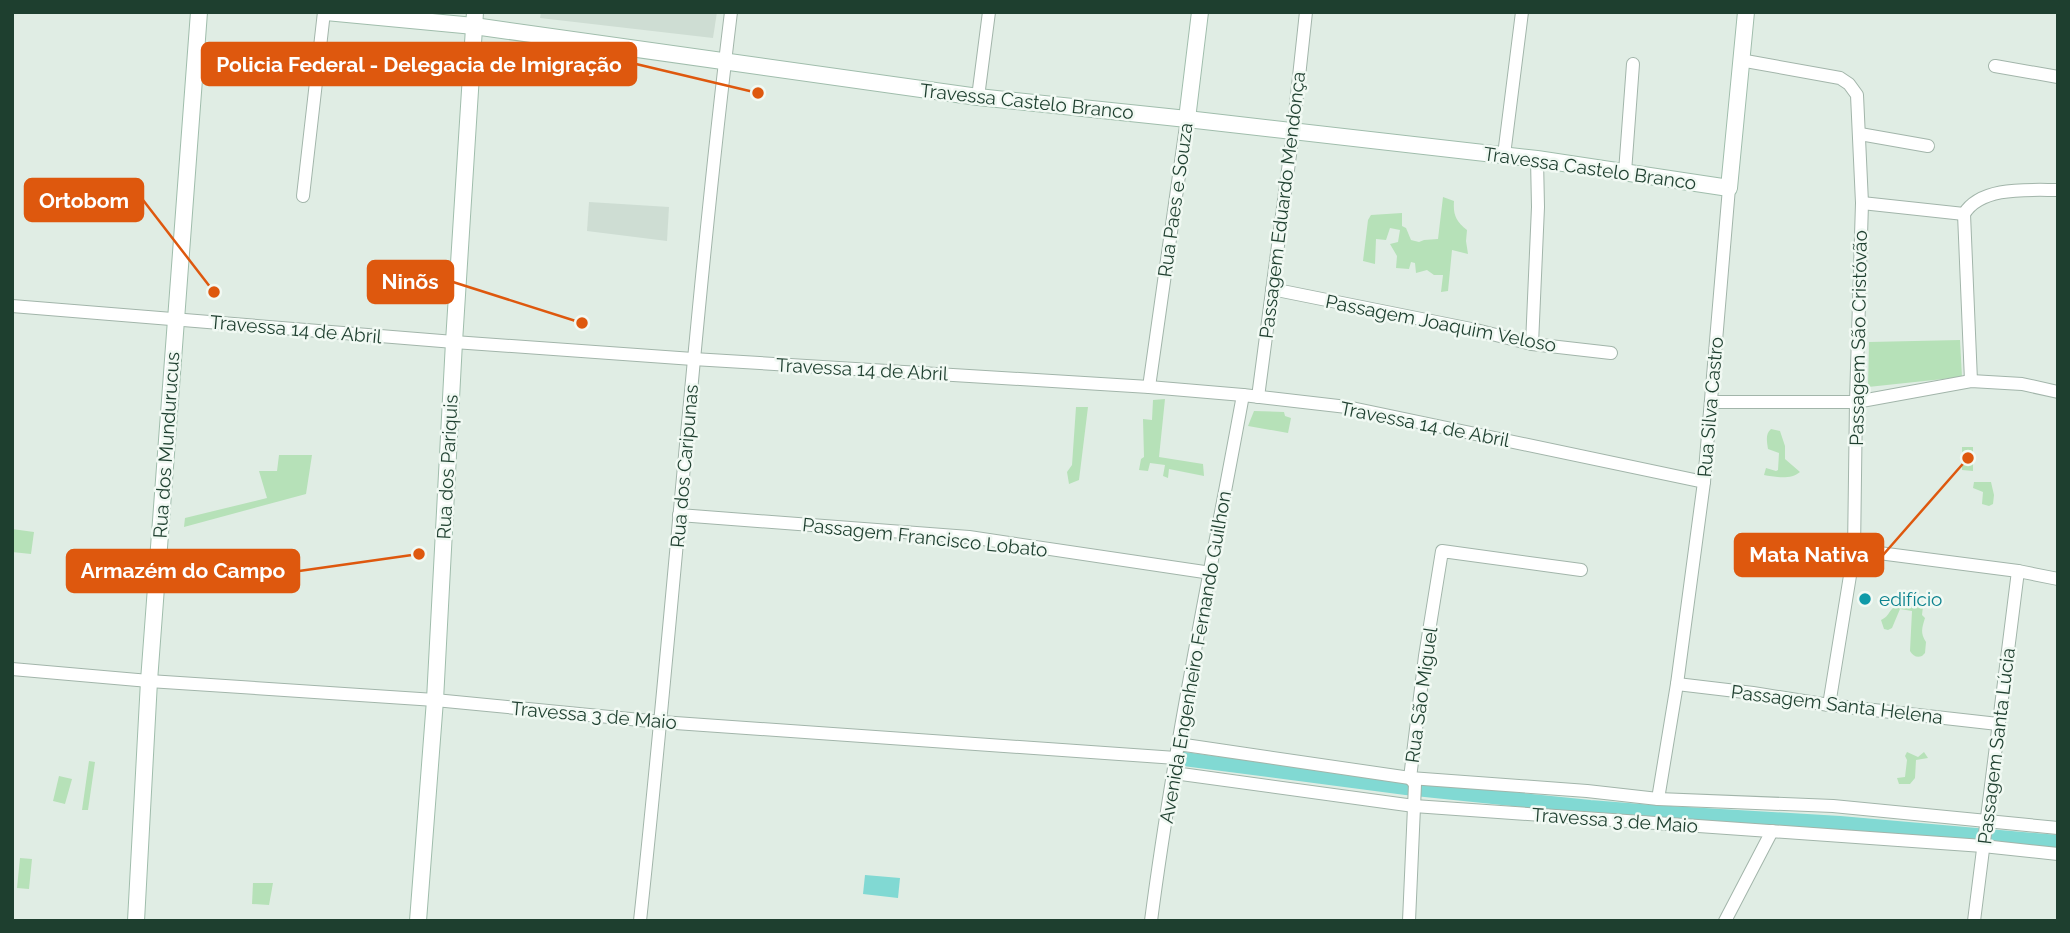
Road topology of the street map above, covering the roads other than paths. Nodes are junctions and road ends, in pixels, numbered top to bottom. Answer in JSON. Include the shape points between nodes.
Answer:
{"nodes":[{"id":1,"x":198,"y":12,"type":"edge"},
{"id":2,"x":325,"y":12,"type":"edge"},
{"id":3,"x":732,"y":12,"type":"edge"},
{"id":4,"x":989,"y":12,"type":"edge"},
{"id":5,"x":1200,"y":12,"type":"edge"},
{"id":6,"x":1306,"y":12,"type":"edge"},
{"id":7,"x":1522,"y":12,"type":"edge"},
{"id":8,"x":1746,"y":12,"type":"edge"},
{"id":9,"x":475,"y":19,"type":"edge"},
{"id":10,"x":1740,"y":60,"type":"junction"},
{"id":11,"x":725,"y":62,"type":"junction"},
{"id":12,"x":1633,"y":64,"type":"dead end"},
{"id":13,"x":1995,"y":66,"type":"dead end"},
{"id":14,"x":2058,"y":77,"type":"edge"},
{"id":15,"x":978,"y":97,"type":"junction"},
{"id":16,"x":1187,"y":119,"type":"junction"},
{"id":17,"x":1293,"y":132,"type":"junction"},
{"id":18,"x":1860,"y":134,"type":"junction"},
{"id":19,"x":1928,"y":146,"type":"dead end"},
{"id":20,"x":1504,"y":155,"type":"junction"},
{"id":21,"x":1537,"y":159,"type":"junction"},
{"id":22,"x":1625,"y":172,"type":"junction"},
{"id":23,"x":1729,"y":188,"type":"junction"},
{"id":24,"x":2058,"y":190,"type":"edge"},
{"id":25,"x":303,"y":196,"type":"dead end"},
{"id":26,"x":1861,"y":203,"type":"junction"},
{"id":27,"x":1964,"y":214,"type":"junction"},
{"id":28,"x":1272,"y":289,"type":"junction"},
{"id":29,"x":12,"y":306,"type":"edge"},
{"id":30,"x":175,"y":319,"type":"junction"},
{"id":31,"x":453,"y":342,"type":"junction"},
{"id":32,"x":1532,"y":344,"type":"junction"},
{"id":33,"x":1611,"y":354,"type":"dead end"},
{"id":34,"x":693,"y":359,"type":"junction"},
{"id":35,"x":1971,"y":382,"type":"junction"},
{"id":36,"x":1149,"y":387,"type":"junction"},
{"id":37,"x":2058,"y":392,"type":"edge"},
{"id":38,"x":1243,"y":395,"type":"junction"},
{"id":39,"x":1258,"y":397,"type":"junction"},
{"id":40,"x":1712,"y":402,"type":"junction"},
{"id":41,"x":1856,"y":402,"type":"junction"},
{"id":42,"x":1704,"y":482,"type":"junction"},
{"id":43,"x":679,"y":515,"type":"junction"},
{"id":44,"x":1794,"y":542,"type":"dead end"},
{"id":45,"x":1854,"y":551,"type":"junction"},
{"id":46,"x":1581,"y":570,"type":"dead end"},
{"id":47,"x":2018,"y":571,"type":"junction"},
{"id":48,"x":1211,"y":573,"type":"junction"},
{"id":49,"x":2058,"y":579,"type":"edge"},
{"id":50,"x":12,"y":669,"type":"edge"},
{"id":51,"x":149,"y":681,"type":"junction"},
{"id":52,"x":1677,"y":684,"type":"junction"},
{"id":53,"x":435,"y":700,"type":"junction"},
{"id":54,"x":1829,"y":705,"type":"junction"},
{"id":55,"x":662,"y":722,"type":"junction"},
{"id":56,"x":1998,"y":724,"type":"junction"},
{"id":57,"x":1178,"y":744,"type":"junction"},
{"id":58,"x":1176,"y":758,"type":"junction"},
{"id":59,"x":1174,"y":773,"type":"junction"},
{"id":60,"x":1412,"y":781,"type":"junction"},
{"id":61,"x":1658,"y":799,"type":"junction"},
{"id":62,"x":1414,"y":806,"type":"junction"},
{"id":63,"x":1986,"y":821,"type":"junction"},
{"id":64,"x":2058,"y":828,"type":"edge"},
{"id":65,"x":1772,"y":831,"type":"junction"},
{"id":66,"x":1984,"y":845,"type":"junction"},
{"id":67,"x":2058,"y":854,"type":"edge"},
{"id":68,"x":136,"y":921,"type":"edge"},
{"id":69,"x":418,"y":921,"type":"edge"},
{"id":70,"x":640,"y":921,"type":"edge"},
{"id":71,"x":1151,"y":921,"type":"edge"},
{"id":72,"x":1409,"y":921,"type":"edge"},
{"id":73,"x":1725,"y":921,"type":"edge"},
{"id":74,"x":1974,"y":921,"type":"edge"}],
"edges":[{"from":1,"to":30,"type":"street","name":"Rua dos Mundurucus"},
{"from":2,"to":9,"type":"street","name":"Travessa Castelo Branco"},
{"from":2,"to":25,"type":"street"},
{"from":3,"to":11,"type":"street","name":"Rua dos Caripunas"},
{"from":4,"to":15,"type":"street"},
{"from":5,"to":16,"type":"street","name":"Rua Paes e Souza"},
{"from":6,"to":17,"type":"street","name":"Passagem Eduardo Mendonça"},
{"from":7,"to":20,"type":"street"},
{"from":8,"to":10,"type":"street","name":"Rua Silva Castro"},
{"from":9,"to":11,"type":"street","name":"Travessa Castelo Branco"},
{"from":9,"to":31,"type":"street","name":"Rua dos Pariquis"},
{"from":10,"to":18,"type":"street","name":"Passagem São Cristóvão","via":[[1840,78],[1857,95]]},
{"from":10,"to":23,"type":"street","name":"Rua Silva Castro"},
{"from":11,"to":15,"type":"street","name":"Travessa Castelo Branco"},
{"from":11,"to":34,"type":"street","name":"Rua dos Caripunas"},
{"from":12,"to":22,"type":"street"},
{"from":13,"to":14,"type":"street"},
{"from":15,"to":16,"type":"street","name":"Travessa Castelo Branco"},
{"from":16,"to":17,"type":"street","name":"Travessa Castelo Branco"},
{"from":16,"to":36,"type":"street","name":"Rua Paes e Souza"},
{"from":17,"to":20,"type":"street","name":"Travessa Castelo Branco"},
{"from":17,"to":28,"type":"street","name":"Passagem Eduardo Mendonça"},
{"from":18,"to":19,"type":"street"},
{"from":18,"to":26,"type":"street","name":"Passagem São Cristóvão"},
{"from":20,"to":21,"type":"street","name":"Travessa Castelo Branco"},
{"from":21,"to":22,"type":"street","name":"Travessa Castelo Branco"},
{"from":21,"to":32,"type":"street"},
{"from":22,"to":23,"type":"street","name":"Travessa Castelo Branco"},
{"from":23,"to":40,"type":"street","name":"Rua Silva Castro"},
{"from":24,"to":27,"type":"street","via":[[1994,194],[1969,205]]},
{"from":26,"to":27,"type":"street"},
{"from":26,"to":41,"type":"street","name":"Passagem São Cristóvão"},
{"from":27,"to":35,"type":"street"},
{"from":28,"to":32,"type":"street","name":"Passagem Joaquim Veloso"},
{"from":28,"to":39,"type":"street","name":"Passagem Eduardo Mendonça"},
{"from":29,"to":30,"type":"street","name":"Travessa 14 de Abril"},
{"from":30,"to":31,"type":"street","name":"Travessa 14 de Abril"},
{"from":30,"to":51,"type":"street","name":"Rua dos Mundurucus"},
{"from":31,"to":34,"type":"street","name":"Travessa 14 de Abril"},
{"from":31,"to":53,"type":"street","name":"Rua dos Pariquis"},
{"from":32,"to":33,"type":"street","name":"Passagem Joaquim Veloso"},
{"from":34,"to":36,"type":"street","name":"Travessa 14 de Abril"},
{"from":34,"to":43,"type":"street","name":"Rua dos Caripunas"},
{"from":35,"to":37,"type":"street","via":[[2022,384]]},
{"from":35,"to":41,"type":"street"},
{"from":36,"to":38,"type":"street","name":"Travessa 14 de Abril"},
{"from":38,"to":39,"type":"street","name":"Travessa 14 de Abril"},
{"from":38,"to":48,"type":"street","name":"Avenida Engenheiro Fernando Guilhon"},
{"from":39,"to":42,"type":"street","name":"Travessa 14 de Abril","via":[[1347,407]]},
{"from":40,"to":41,"type":"street"},
{"from":40,"to":42,"type":"street","name":"Rua Silva Castro"},
{"from":41,"to":45,"type":"street","name":"Passagem São Cristóvão"},
{"from":42,"to":52,"type":"street","name":"Rua Silva Castro"},
{"from":43,"to":48,"type":"street","name":"Passagem Francisco Lobato","via":[[969,537]]},
{"from":43,"to":55,"type":"street","name":"Rua dos Caripunas"},
{"from":44,"to":45,"type":"street"},
{"from":45,"to":47,"type":"street"},
{"from":45,"to":54,"type":"street","name":"Passagem São Cristóvão"},
{"from":46,"to":60,"type":"street","name":"Rua São Miguel","via":[[1442,551]]},
{"from":47,"to":49,"type":"street"},
{"from":47,"to":56,"type":"street","name":"Passagem Santa Lúcia"},
{"from":48,"to":57,"type":"street","name":"Avenida Engenheiro Fernando Guilhon"},
{"from":50,"to":51,"type":"street","name":"Travessa 3 de Maio"},
{"from":51,"to":53,"type":"street","name":"Travessa 3 de Maio"},
{"from":51,"to":68,"type":"street","name":"Rua dos Mundurucus"},
{"from":52,"to":54,"type":"street","name":"Passagem Santa Helena"},
{"from":52,"to":61,"type":"street","name":"Rua Silva Castro"},
{"from":53,"to":55,"type":"street","name":"Travessa 3 de Maio"},
{"from":53,"to":69,"type":"street","name":"Rua dos Pariquis"},
{"from":54,"to":56,"type":"street","name":"Passagem Santa Helena"},
{"from":55,"to":58,"type":"street","name":"Travessa 3 de Maio"},
{"from":55,"to":70,"type":"street","name":"Rua dos Caripunas"},
{"from":56,"to":63,"type":"street","name":"Passagem Santa Lúcia"},
{"from":57,"to":58,"type":"street","name":"Avenida Engenheiro Fernando Guilhon"},
{"from":57,"to":60,"type":"street","name":"Travessa 3 de Maio"},
{"from":58,"to":59,"type":"street","name":"Avenida Engenheiro Fernando Guilhon"},
{"from":59,"to":62,"type":"street","name":"Travessa 3 de Maio"},
{"from":59,"to":71,"type":"street","name":"Avenida Engenheiro Fernando Guilhon"},
{"from":60,"to":61,"type":"street","name":"Travessa 3 de Maio"},
{"from":60,"to":62,"type":"street","name":"Rua São Miguel"},
{"from":61,"to":63,"type":"street","name":"Travessa 3 de Maio","via":[[1833,806]]},
{"from":62,"to":65,"type":"street","name":"Travessa 3 de Maio"},
{"from":62,"to":72,"type":"street","name":"Rua São Miguel"},
{"from":63,"to":64,"type":"street","name":"Travessa 3 de Maio"},
{"from":63,"to":66,"type":"street","name":"Passagem Santa Lúcia"},
{"from":65,"to":66,"type":"street","name":"Travessa 3 de Maio"},
{"from":65,"to":73,"type":"street"},
{"from":66,"to":67,"type":"street","name":"Travessa 3 de Maio"},
{"from":66,"to":74,"type":"street","name":"Passagem Santa Lúcia"}]}
